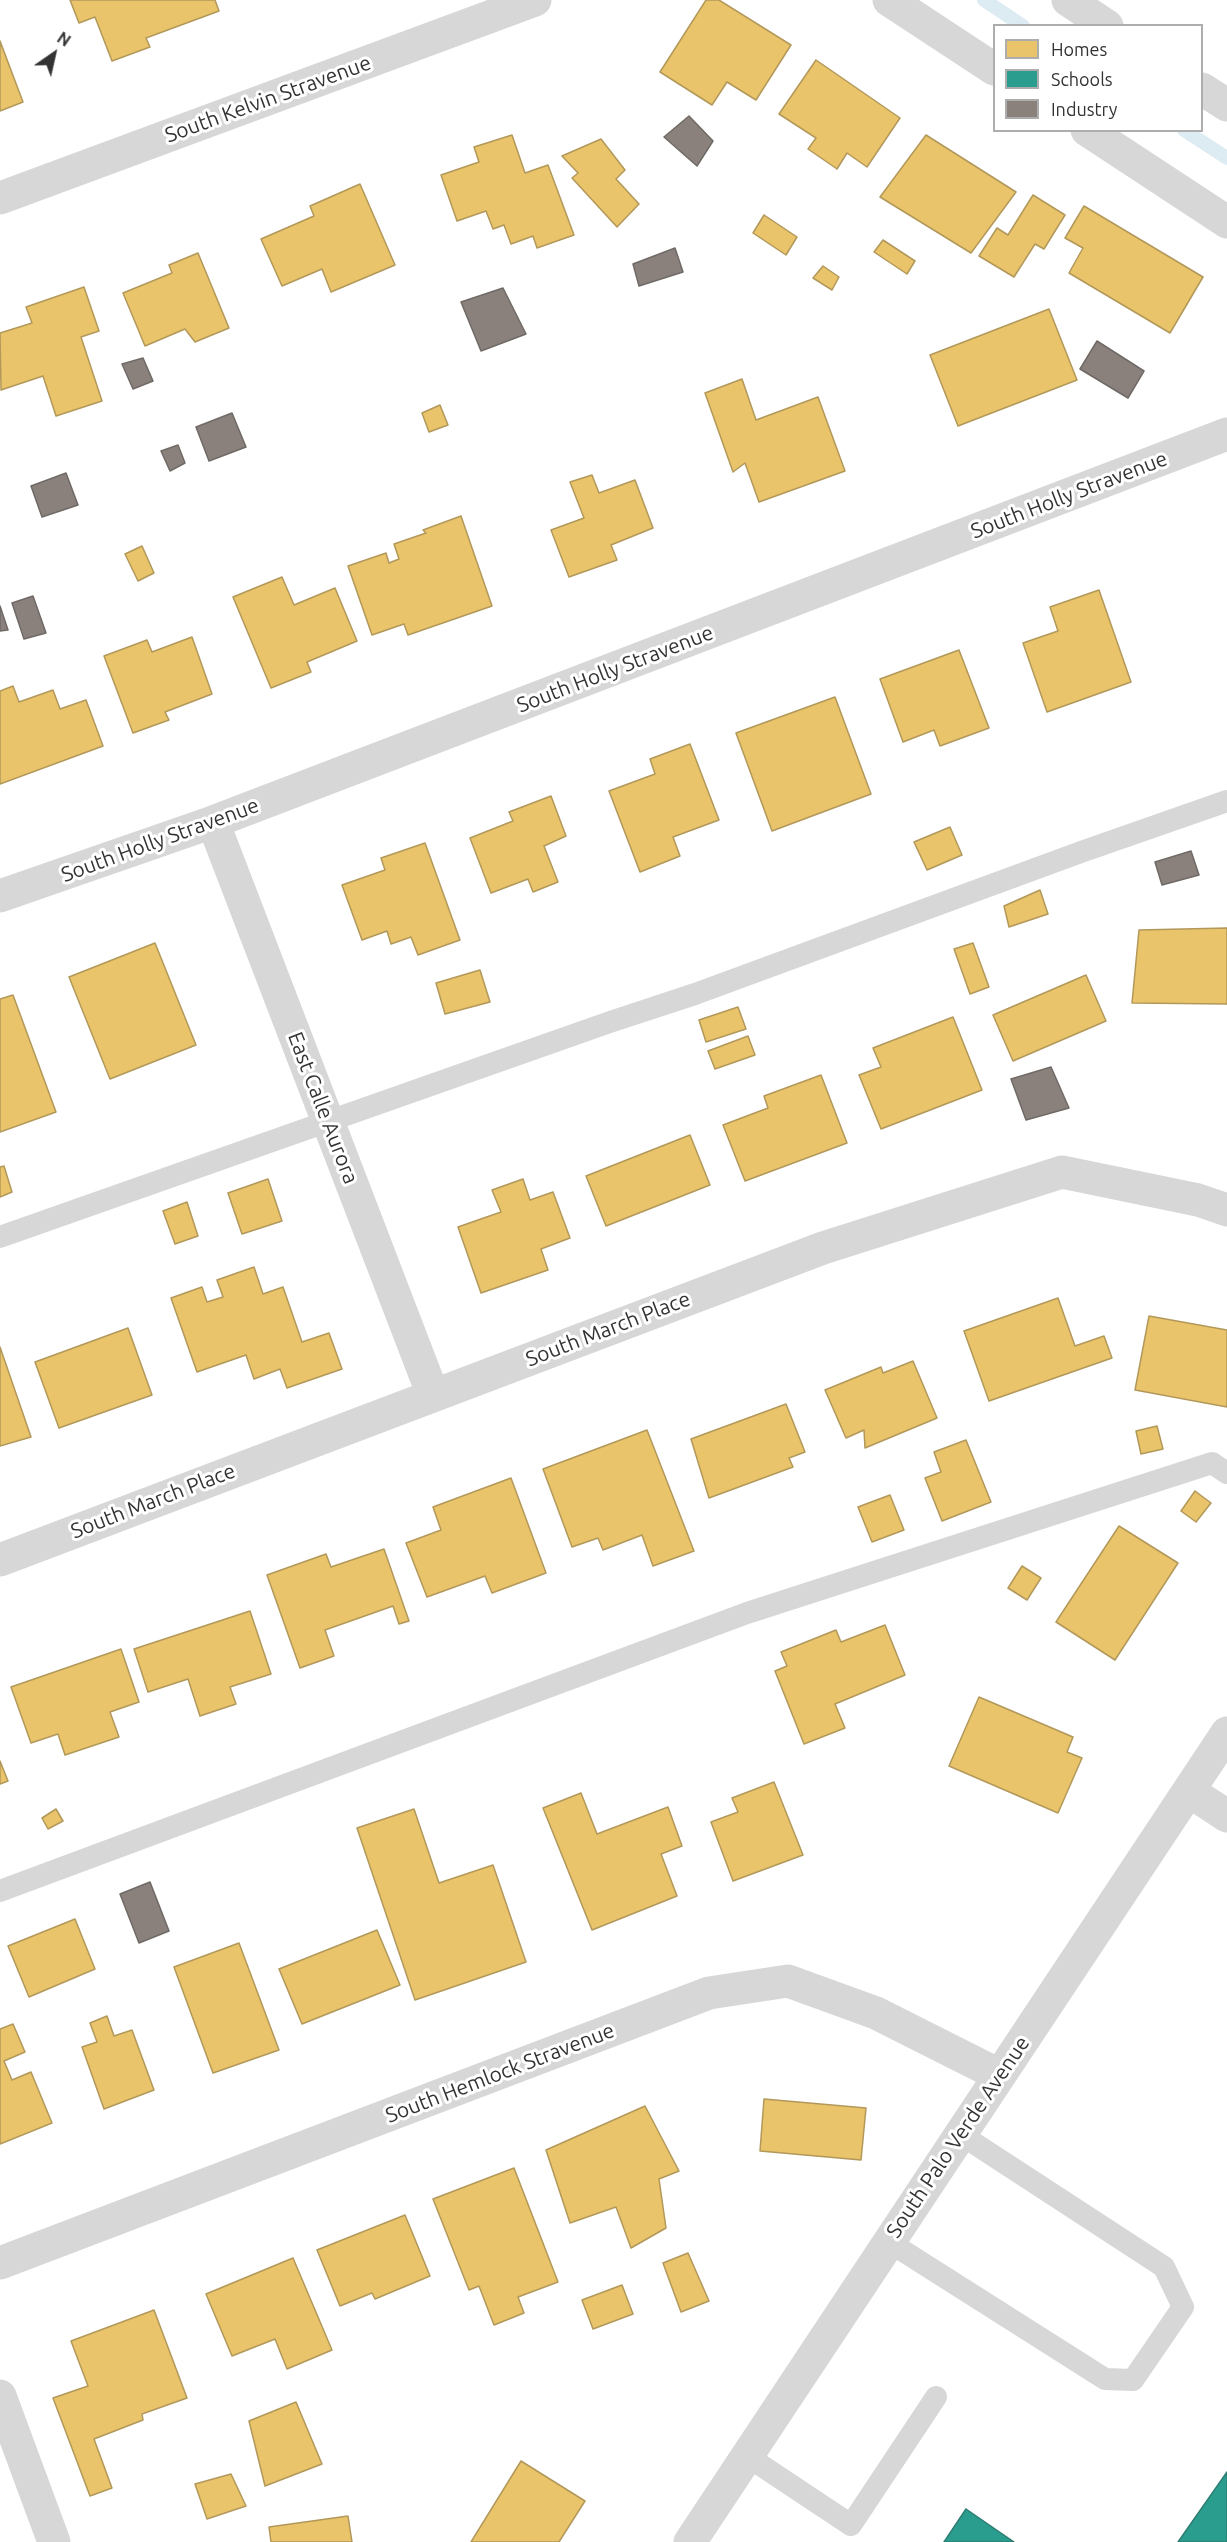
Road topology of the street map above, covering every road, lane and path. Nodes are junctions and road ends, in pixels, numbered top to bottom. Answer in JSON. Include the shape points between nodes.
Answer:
{"nodes":[{"id":1,"x":535,"y":0,"type":"edge"},
{"id":2,"x":889,"y":0,"type":"edge"},
{"id":3,"x":1068,"y":0,"type":"edge"},
{"id":4,"x":1104,"y":24,"type":"edge"},
{"id":5,"x":993,"y":68,"type":"edge"},
{"id":6,"x":1203,"y":89,"type":"edge"},
{"id":7,"x":1227,"y":105,"type":"edge"},
{"id":8,"x":1090,"y":132,"type":"edge"},
{"id":9,"x":0,"y":198,"type":"edge"},
{"id":10,"x":1227,"y":222,"type":"edge"},
{"id":11,"x":1227,"y":434,"type":"edge"},
{"id":12,"x":1227,"y":801,"type":"edge"},
{"id":13,"x":213,"y":822,"type":"junction"},
{"id":14,"x":0,"y":896,"type":"edge"},
{"id":15,"x":328,"y":1123,"type":"junction"},
{"id":16,"x":1227,"y":1210,"type":"edge"},
{"id":17,"x":0,"y":1238,"type":"edge"},
{"id":18,"x":433,"y":1395,"type":"junction"},
{"id":19,"x":1227,"y":1473,"type":"edge"},
{"id":20,"x":0,"y":1560,"type":"edge"},
{"id":21,"x":1227,"y":1733,"type":"edge"},
{"id":22,"x":1189,"y":1791,"type":"junction"},
{"id":23,"x":1227,"y":1816,"type":"edge"},
{"id":24,"x":0,"y":1891,"type":"edge"},
{"id":25,"x":999,"y":2075,"type":"junction"},
{"id":26,"x":960,"y":2134,"type":"junction"},
{"id":27,"x":889,"y":2242,"type":"junction"},
{"id":28,"x":0,"y":2263,"type":"edge"},
{"id":29,"x":0,"y":2396,"type":"edge"},
{"id":30,"x":936,"y":2397,"type":"dead end"},
{"id":31,"x":747,"y":2456,"type":"junction"},
{"id":32,"x":54,"y":2542,"type":"edge"},
{"id":33,"x":690,"y":2542,"type":"edge"}],
"edges":[{"from":1,"to":9,"type":"street","name":"South Kelvin Stravenue"},
{"from":2,"to":5,"type":"street"},
{"from":3,"to":4,"type":"street"},
{"from":6,"to":7,"type":"street"},
{"from":8,"to":10,"type":"street"},
{"from":11,"to":13,"type":"street","name":"South Holly Stravenue"},
{"from":12,"to":15,"type":"lane"},
{"from":13,"to":14,"type":"street","name":"South Holly Stravenue"},
{"from":13,"to":15,"type":"street","name":"East Calle Aurora"},
{"from":15,"to":17,"type":"lane"},
{"from":15,"to":18,"type":"street","name":"East Calle Aurora"},
{"from":16,"to":18,"type":"street","name":"South March Place","via":[[1198,1200],[1062,1173],[824,1248]]},
{"from":18,"to":20,"type":"street","name":"South March Place"},
{"from":19,"to":24,"type":"lane","via":[[1212,1463],[747,1613]]},
{"from":21,"to":22,"type":"street","name":"South Palo Verde Avenue"},
{"from":22,"to":23,"type":"street"},
{"from":22,"to":25,"type":"street","name":"South Palo Verde Avenue"},
{"from":25,"to":26,"type":"street","name":"South Palo Verde Avenue"},
{"from":25,"to":28,"type":"street","name":"South Hemlock Stravenue","via":[[876,2013],[788,1981],[710,1993]]},
{"from":26,"to":27,"type":"street","name":"South Palo Verde Avenue"},
{"from":26,"to":27,"type":"lane","via":[[1164,2267],[1184,2307],[1133,2380],[1105,2379]]},
{"from":27,"to":31,"type":"street","name":"South Palo Verde Avenue"},
{"from":29,"to":32,"type":"street"},
{"from":30,"to":31,"type":"lane","via":[[851,2525]]},
{"from":31,"to":33,"type":"street","name":"South Palo Verde Avenue"}]}
